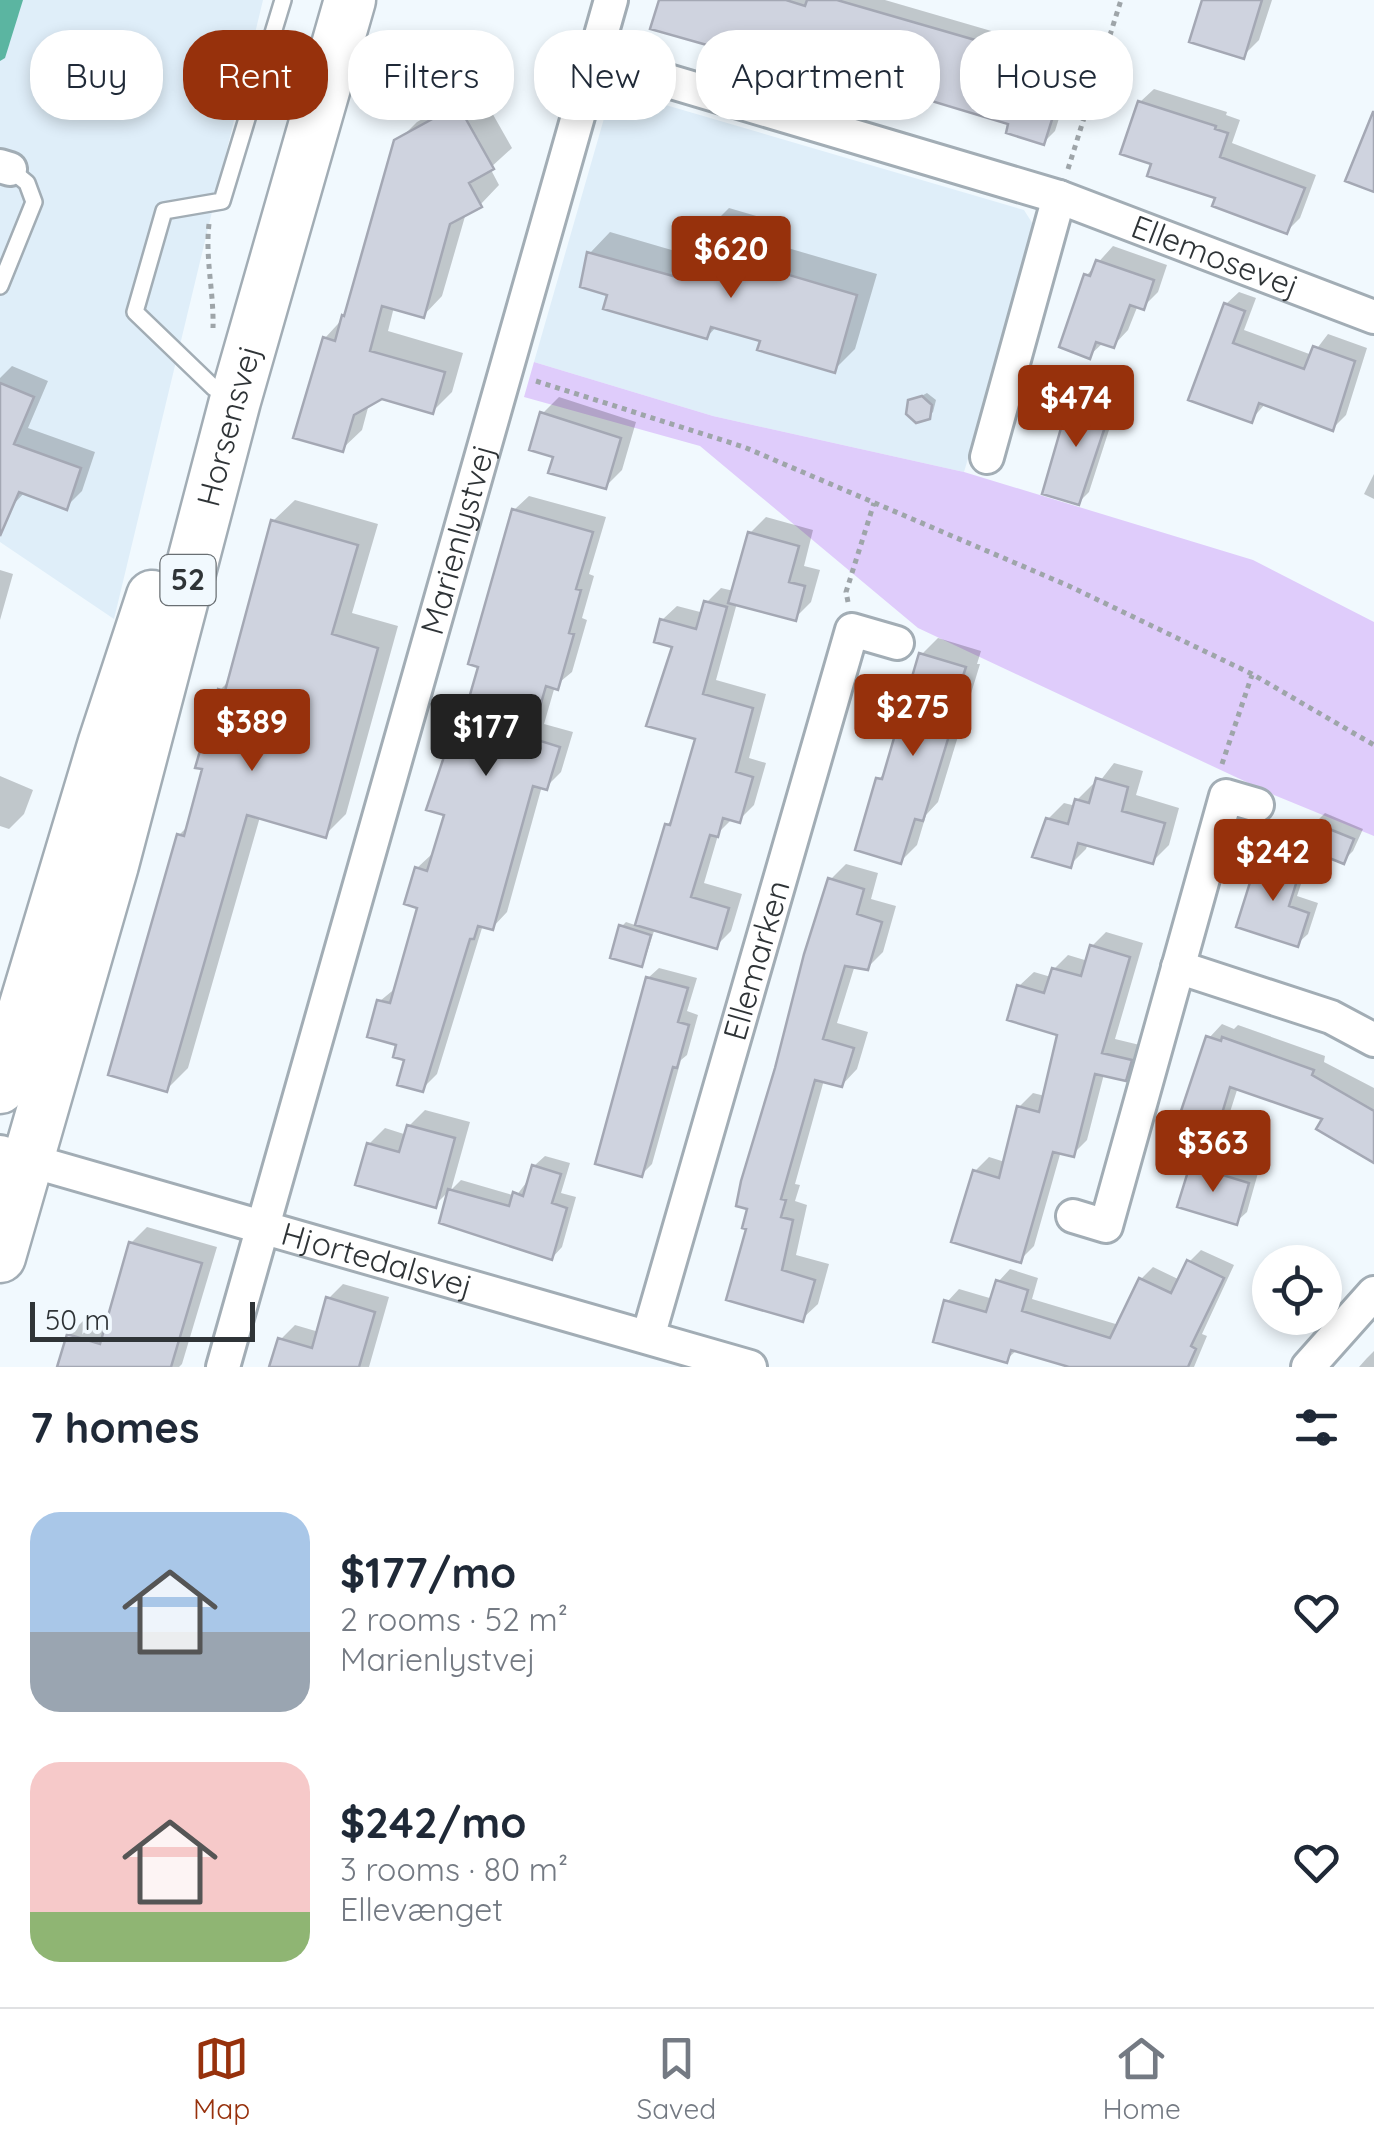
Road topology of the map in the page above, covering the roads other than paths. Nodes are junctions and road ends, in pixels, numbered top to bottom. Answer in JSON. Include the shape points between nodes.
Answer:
{"nodes":[{"id":1,"x":283,"y":0,"type":"edge"},
{"id":2,"x":322,"y":0,"type":"edge"},
{"id":3,"x":350,"y":0,"type":"edge"},
{"id":4,"x":611,"y":0,"type":"edge"},
{"id":5,"x":602,"y":30,"type":"edge"},
{"id":6,"x":676,"y":83,"type":"edge"},
{"id":7,"x":577,"y":120,"type":"edge"},
{"id":8,"x":5,"y":168,"type":"edge"},
{"id":9,"x":1059,"y":197,"type":"junction"},
{"id":10,"x":0,"y":286,"type":"edge"},
{"id":11,"x":1374,"y":317,"type":"edge"},
{"id":12,"x":208,"y":383,"type":"junction"},
{"id":13,"x":987,"y":458,"type":"dead end"},
{"id":14,"x":897,"y":643,"type":"dead end"},
{"id":15,"x":1242,"y":801,"type":"road end"},
{"id":16,"x":1178,"y":967,"type":"junction"},
{"id":17,"x":1374,"y":1040,"type":"edge"},
{"id":18,"x":0,"y":1088,"type":"edge"},
{"id":19,"x":11,"y":1155,"type":"edge"},
{"id":20,"x":1073,"y":1216,"type":"dead end"},
{"id":21,"x":261,"y":1224,"type":"junction"},
{"id":22,"x":0,"y":1257,"type":"edge"},
{"id":23,"x":1374,"y":1292,"type":"edge"},
{"id":24,"x":648,"y":1337,"type":"junction"},
{"id":25,"x":223,"y":1367,"type":"edge"},
{"id":26,"x":750,"y":1367,"type":"edge"},
{"id":27,"x":1308,"y":1367,"type":"edge"}],
"edges":[{"from":1,"to":12,"type":"lane","via":[[222,202],[164,211],[134,312]]},
{"from":2,"to":12,"type":"main road","name":"Horsensvej","number":"52","via":[[272,196]]},
{"from":3,"to":19,"type":"main road","name":"Horsensvej","number":"52","via":[[235,401],[114,865]]},
{"from":4,"to":5,"type":"street","name":"Marienlystvej"},
{"from":6,"to":9,"type":"street","name":"Ellemosevej"},
{"from":7,"to":21,"type":"street","name":"Marienlystvej"},
{"from":8,"to":10,"type":"lane","via":[[27,183],[34,202]]},
{"from":9,"to":11,"type":"street","name":"Ellemosevej"},
{"from":9,"to":13,"type":"street"},
{"from":12,"to":18,"type":"main road","name":"Horsensvej","number":"52","via":[[180,512]]},
{"from":14,"to":24,"type":"street","name":"Ellemarken","via":[[852,630]]},
{"from":15,"to":16,"type":"street"},
{"from":16,"to":17,"type":"street","via":[[1332,1017]]},
{"from":16,"to":20,"type":"street","via":[[1106,1226]]},
{"from":19,"to":21,"type":"street","name":"Hjortedalsvej"},
{"from":19,"to":22,"type":"main road","name":"Horsensvej","number":"52"},
{"from":21,"to":24,"type":"street","name":"Hjortedalsvej"},
{"from":21,"to":25,"type":"street","name":"Marienlystvej"},
{"from":23,"to":27,"type":"street"},
{"from":24,"to":26,"type":"street","name":"Hjortedalsvej"}]}
